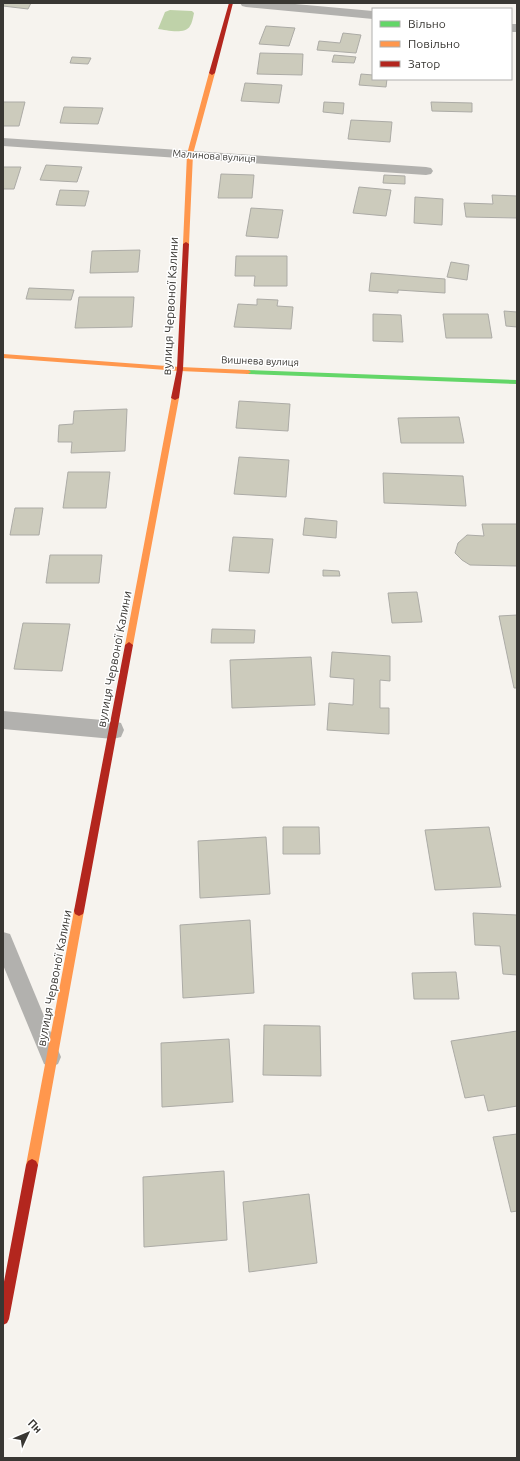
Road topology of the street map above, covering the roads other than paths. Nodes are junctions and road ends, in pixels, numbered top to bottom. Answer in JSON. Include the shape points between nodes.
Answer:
{"nodes":[{"id":1,"x":231,"y":3,"type":"edge"},
{"id":2,"x":246,"y":3,"type":"edge"},
{"id":3,"x":372,"y":15,"type":"edge"},
{"id":4,"x":3,"y":142,"type":"edge"},
{"id":5,"x":190,"y":154,"type":"junction"},
{"id":6,"x":426,"y":171,"type":"dead end"},
{"id":7,"x":3,"y":356,"type":"edge"},
{"id":8,"x":180,"y":369,"type":"junction"},
{"id":9,"x":517,"y":382,"type":"edge"},
{"id":10,"x":3,"y":720,"type":"edge"},
{"id":11,"x":113,"y":730,"type":"junction"},
{"id":12,"x":3,"y":941,"type":"edge"},
{"id":13,"x":52,"y":1059,"type":"junction"},
{"id":14,"x":3,"y":1319,"type":"edge"}],
"edges":[{"from":1,"to":5,"type":"street","name":"вулиця Червоної Калини"},
{"from":2,"to":3,"type":"street"},
{"from":4,"to":5,"type":"street","name":"Малинова вулиця"},
{"from":5,"to":6,"type":"street","name":"Малинова вулиця"},
{"from":5,"to":8,"type":"street","name":"вулиця Червоної Калини"},
{"from":7,"to":8,"type":"street","name":"Вишнева вулиця"},
{"from":8,"to":9,"type":"street","name":"Вишнева вулиця"},
{"from":8,"to":11,"type":"street","name":"вулиця Червоної Калини"},
{"from":10,"to":11,"type":"street"},
{"from":11,"to":13,"type":"street","name":"вулиця Червоної Калини"},
{"from":12,"to":13,"type":"lane"},
{"from":13,"to":14,"type":"street","name":"вулиця Червоної Калини"}]}
